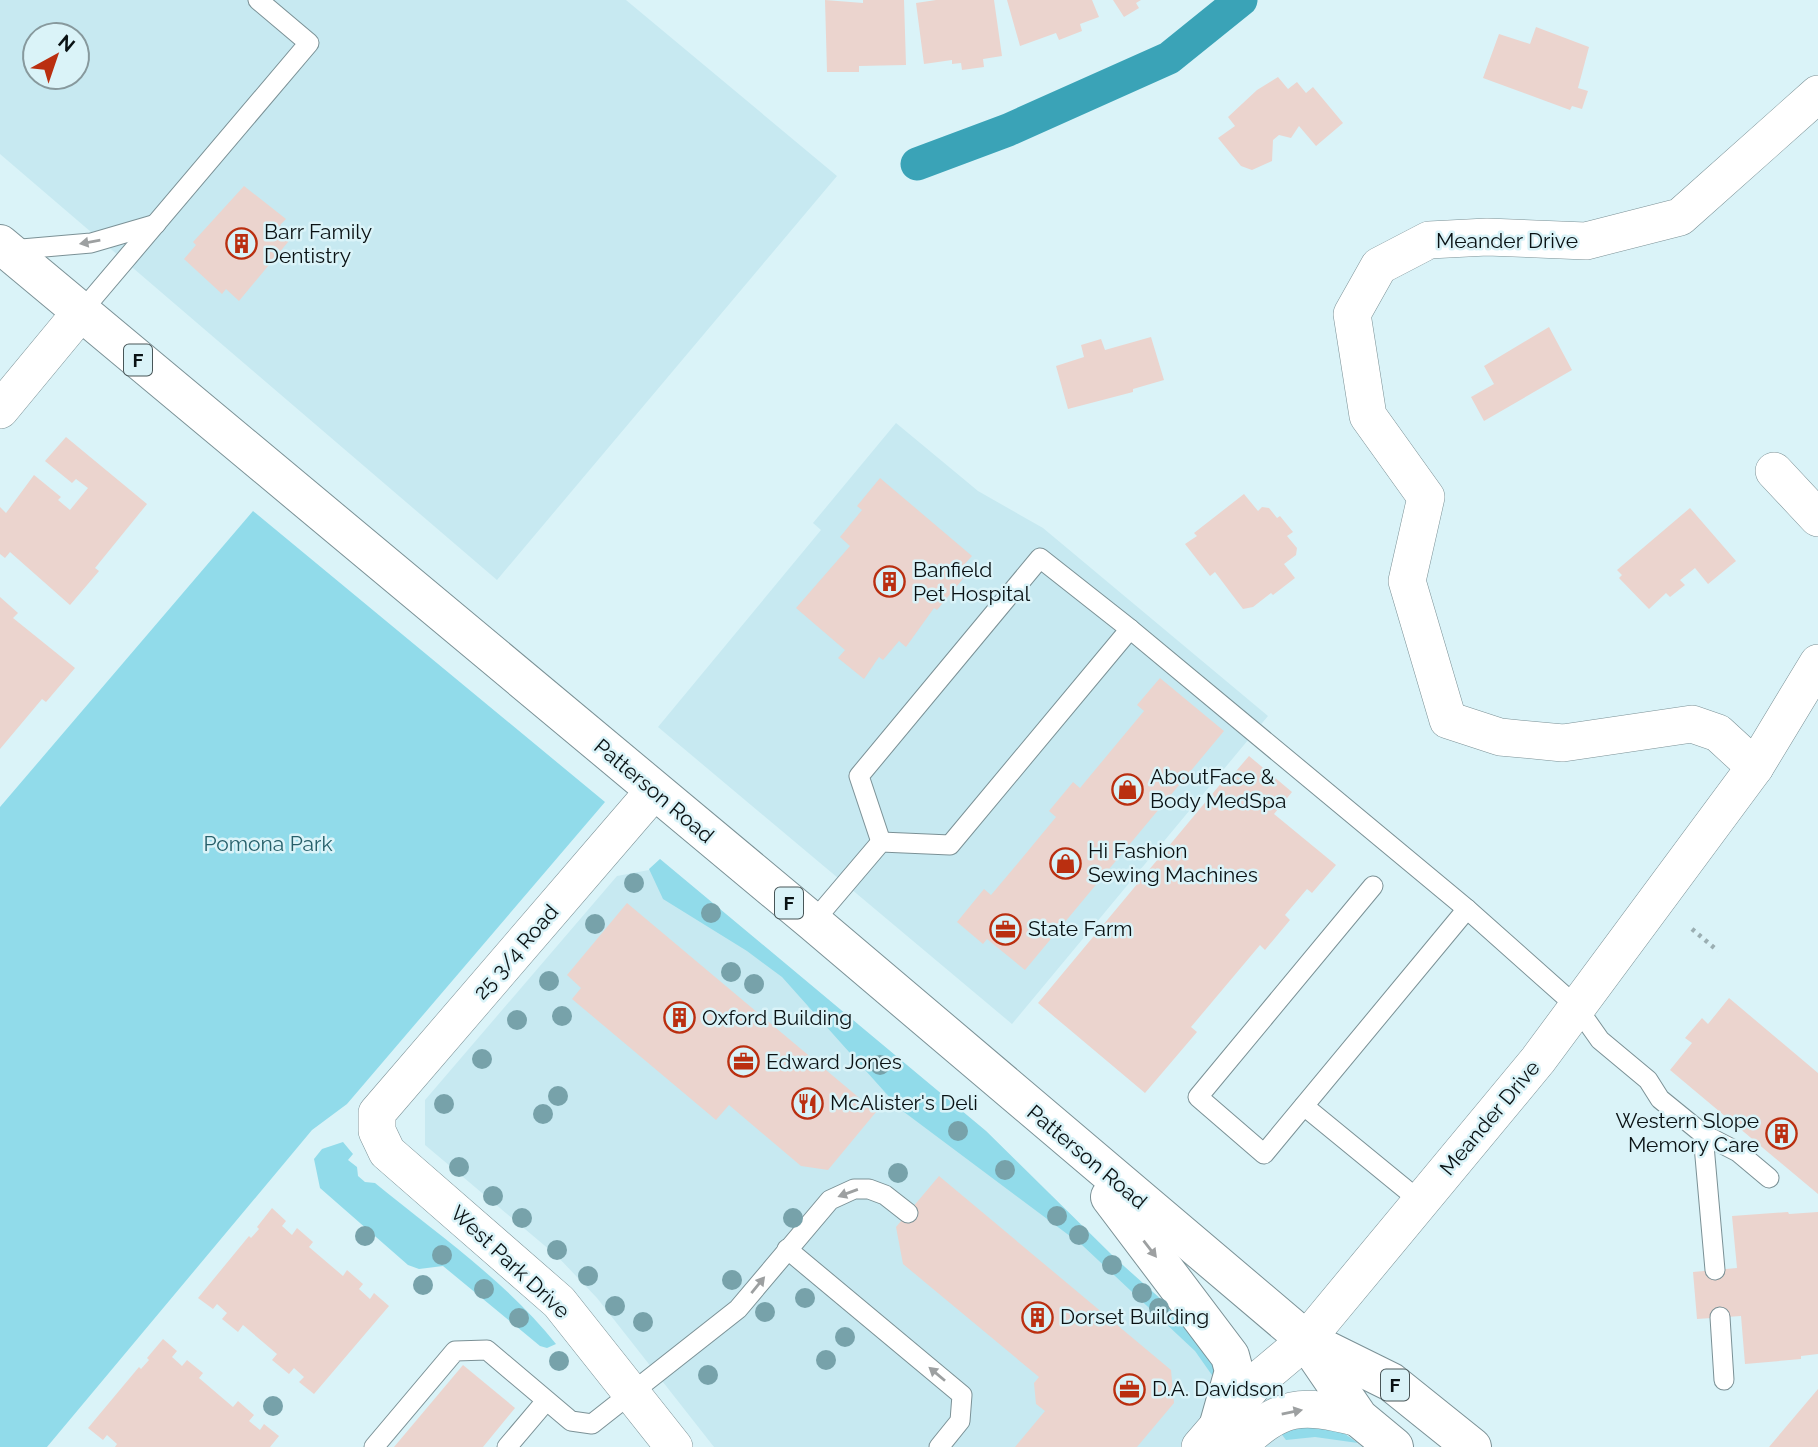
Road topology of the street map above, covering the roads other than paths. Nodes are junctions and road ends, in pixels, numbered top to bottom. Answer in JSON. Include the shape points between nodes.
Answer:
{"nodes":[{"id":1,"x":258,"y":0,"type":"edge"},
{"id":2,"x":1818,"y":94,"type":"edge"},
{"id":3,"x":156,"y":224,"type":"junction"},
{"id":4,"x":4,"y":247,"type":"edge"},
{"id":5,"x":81,"y":312,"type":"junction"},
{"id":6,"x":0,"y":410,"type":"edge"},
{"id":7,"x":1774,"y":471,"type":"dead end"},
{"id":8,"x":1818,"y":518,"type":"edge"},
{"id":9,"x":1130,"y":629,"type":"junction"},
{"id":10,"x":1818,"y":663,"type":"edge"},
{"id":11,"x":1755,"y":767,"type":"junction"},
{"id":12,"x":654,"y":791,"type":"junction"},
{"id":13,"x":881,"y":842,"type":"junction"},
{"id":14,"x":1373,"y":886,"type":"dead end"},
{"id":15,"x":1467,"y":909,"type":"junction"},
{"id":16,"x":813,"y":922,"type":"junction"},
{"id":17,"x":1576,"y":1006,"type":"junction"},
{"id":18,"x":1304,"y":1106,"type":"junction"},
{"id":19,"x":377,"y":1113,"type":"joint"},
{"id":20,"x":1703,"y":1134,"type":"junction"},
{"id":21,"x":1064,"y":1137,"type":"junction"},
{"id":22,"x":1769,"y":1178,"type":"dead end"},
{"id":23,"x":1420,"y":1201,"type":"junction"},
{"id":24,"x":908,"y":1213,"type":"dead end"},
{"id":25,"x":787,"y":1249,"type":"junction"},
{"id":26,"x":1715,"y":1270,"type":"dead end"},
{"id":27,"x":1720,"y":1317,"type":"dead end"},
{"id":28,"x":1306,"y":1340,"type":"junction"},
{"id":29,"x":1724,"y":1380,"type":"dead end"},
{"id":30,"x":631,"y":1393,"type":"junction"},
{"id":31,"x":546,"y":1401,"type":"junction"},
{"id":32,"x":1359,"y":1418,"type":"junction"},
{"id":33,"x":1219,"y":1440,"type":"edge"},
{"id":34,"x":374,"y":1447,"type":"edge"},
{"id":35,"x":507,"y":1447,"type":"edge"},
{"id":36,"x":674,"y":1447,"type":"edge"},
{"id":37,"x":939,"y":1447,"type":"edge"},
{"id":38,"x":1394,"y":1447,"type":"edge"},
{"id":39,"x":1472,"y":1447,"type":"edge"}],
"edges":[{"from":1,"to":3,"type":"lane","via":[[309,43]]},
{"from":2,"to":11,"type":"street","name":"Meander Drive","via":[[1680,217],[1586,241],[1429,240],[1379,266],[1352,314],[1368,416],[1426,497],[1407,581],[1448,720],[1500,737],[1563,743],[1692,724],[1718,733]]},
{"from":3,"to":4,"type":"lane","one_way":true,"via":[[92,243]]},
{"from":3,"to":5,"type":"lane"},
{"from":4,"to":5,"type":"main road","name":"Patterson Road","number":"F"},
{"from":5,"to":6,"type":"street"},
{"from":5,"to":12,"type":"main road","name":"Patterson Road","number":"F"},
{"from":7,"to":8,"type":"street"},
{"from":9,"to":13,"type":"lane","via":[[950,845]]},
{"from":9,"to":13,"type":"lane","via":[[1041,558],[859,776]]},
{"from":9,"to":15,"type":"lane"},
{"from":10,"to":11,"type":"street","name":"Meander Drive"},
{"from":11,"to":17,"type":"street","name":"Meander Drive"},
{"from":12,"to":16,"type":"main road","name":"Patterson Road","number":"F"},
{"from":12,"to":19,"type":"street","name":"25 3/4 Road"},
{"from":13,"to":16,"type":"lane"},
{"from":14,"to":18,"type":"lane","via":[[1198,1097],[1264,1153]]},
{"from":15,"to":17,"type":"lane"},
{"from":15,"to":18,"type":"lane"},
{"from":16,"to":21,"type":"main road","name":"Patterson Road","number":"F"},
{"from":17,"to":20,"type":"lane","via":[[1600,1040]]},
{"from":17,"to":23,"type":"street","name":"Meander Drive","via":[[1538,1060]]},
{"from":18,"to":23,"type":"lane"},
{"from":19,"to":30,"type":"street","name":"West Park Drive","via":[[377,1131],[387,1152],[559,1302]]},
{"from":20,"to":22,"type":"lane","via":[[1738,1152]]},
{"from":20,"to":26,"type":"lane"},
{"from":21,"to":28,"type":"main road","name":"Patterson Road","number":"F"},
{"from":21,"to":33,"type":"main road","one_way":true,"via":[[1230,1356],[1234,1371]]},
{"from":23,"to":28,"type":"street","name":"Meander Drive"},
{"from":24,"to":25,"type":"lane","one_way":true,"via":[[885,1195],[854,1189],[830,1200]]},
{"from":30,"to":25,"type":"lane","one_way":true,"via":[[738,1309]]},
{"from":37,"to":25,"type":"lane","one_way":true,"via":[[960,1421],[962,1395]]},
{"from":27,"to":29,"type":"lane"},
{"from":28,"to":32,"type":"main road","name":"Patterson Road","number":"F"},
{"from":28,"to":33,"type":"street","name":"Meander Drive","via":[[1255,1383]]},
{"from":28,"to":39,"type":"main road","name":"Patterson Road","number":"F","via":[[1391,1382]]},
{"from":30,"to":31,"type":"lane","via":[[592,1424],[571,1422]]},
{"from":30,"to":36,"type":"street","name":"West Park Drive"},
{"from":31,"to":34,"type":"lane","via":[[487,1350],[455,1351]]},
{"from":31,"to":35,"type":"lane"},
{"from":33,"to":32,"type":"street","one_way":true,"via":[[1294,1409],[1321,1409]]},
{"from":32,"to":38,"type":"main road","name":"Patterson Road","number":"F"}]}
